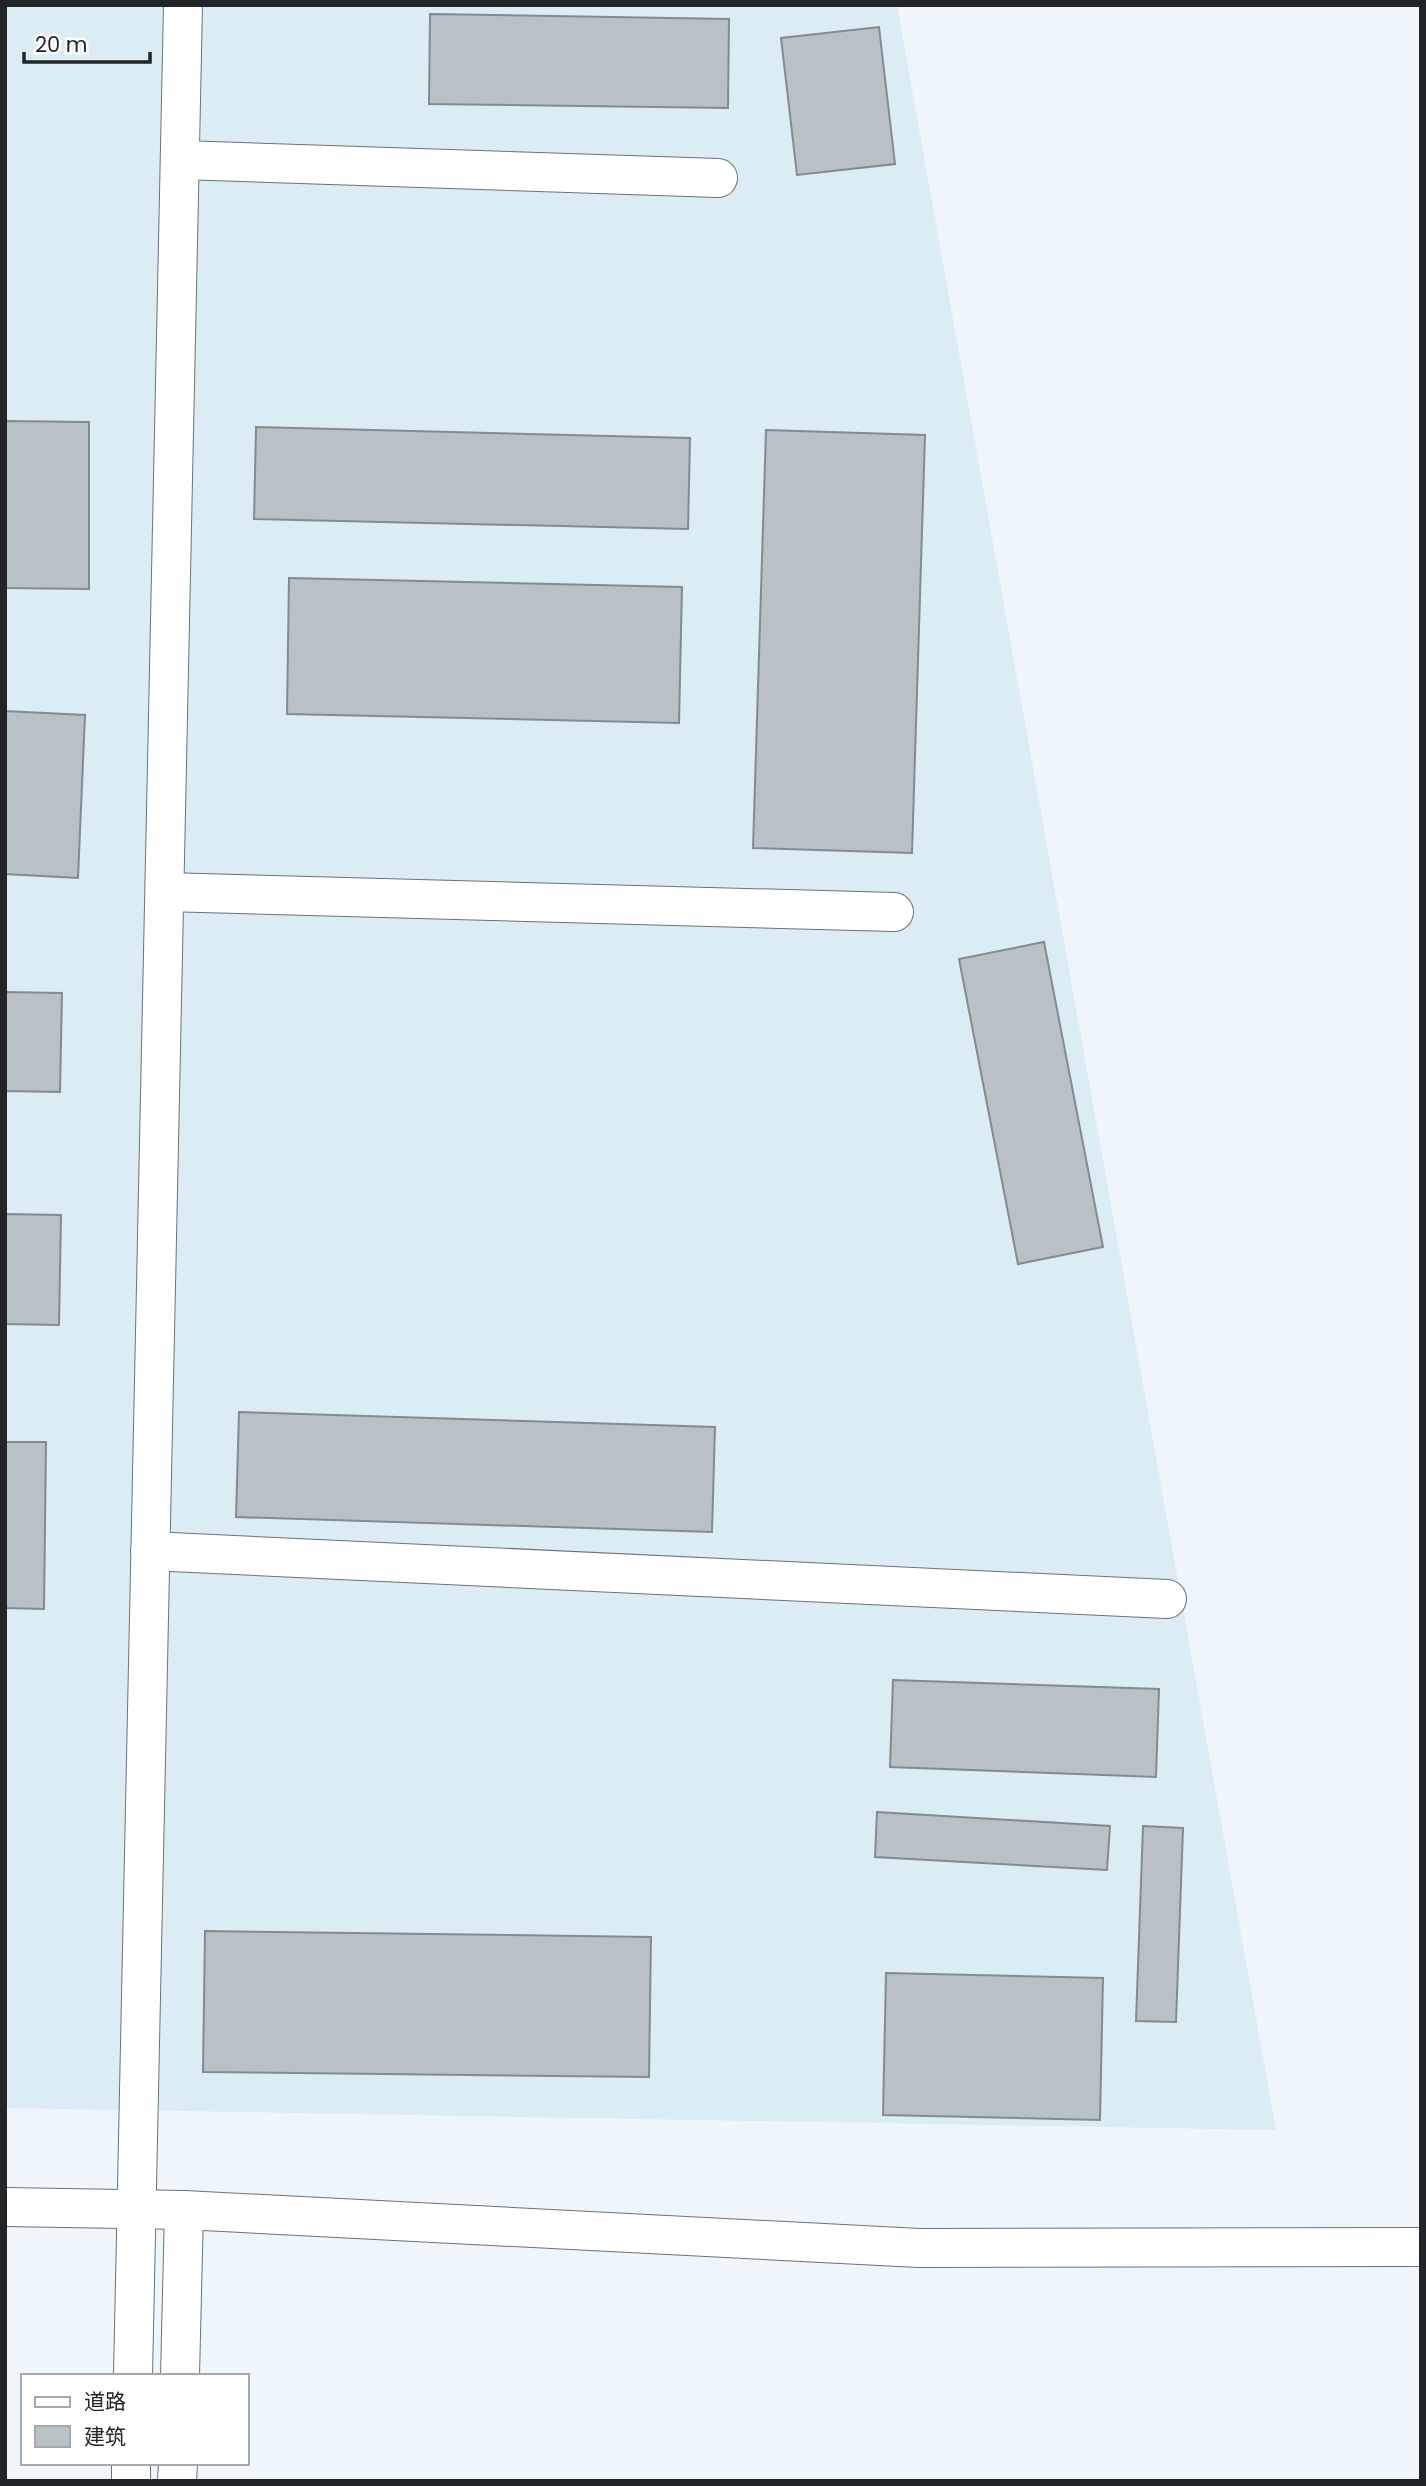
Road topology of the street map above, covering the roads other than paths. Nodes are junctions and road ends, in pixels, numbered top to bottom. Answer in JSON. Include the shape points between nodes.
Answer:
{"nodes":[{"id":1,"x":183,"y":5,"type":"edge"},
{"id":2,"x":181,"y":160,"type":"junction"},
{"id":3,"x":718,"y":178,"type":"dead end"},
{"id":4,"x":165,"y":892,"type":"junction"},
{"id":5,"x":894,"y":912,"type":"dead end"},
{"id":6,"x":150,"y":1551,"type":"junction"},
{"id":7,"x":1167,"y":1600,"type":"dead end"},
{"id":8,"x":5,"y":2207,"type":"edge"},
{"id":9,"x":136,"y":2209,"type":"junction"},
{"id":10,"x":184,"y":2210,"type":"junction"},
{"id":11,"x":1421,"y":2247,"type":"edge"},
{"id":12,"x":132,"y":2374,"type":"edge"},
{"id":13,"x":180,"y":2374,"type":"edge"}],
"edges":[{"from":1,"to":2,"type":"street"},
{"from":2,"to":3,"type":"street"},
{"from":2,"to":4,"type":"street"},
{"from":4,"to":5,"type":"street"},
{"from":4,"to":6,"type":"street"},
{"from":6,"to":7,"type":"street"},
{"from":6,"to":9,"type":"street"},
{"from":8,"to":9,"type":"street"},
{"from":9,"to":10,"type":"street"},
{"from":9,"to":12,"type":"street"},
{"from":10,"to":11,"type":"street","via":[[919,2248]]},
{"from":10,"to":13,"type":"street"}]}
